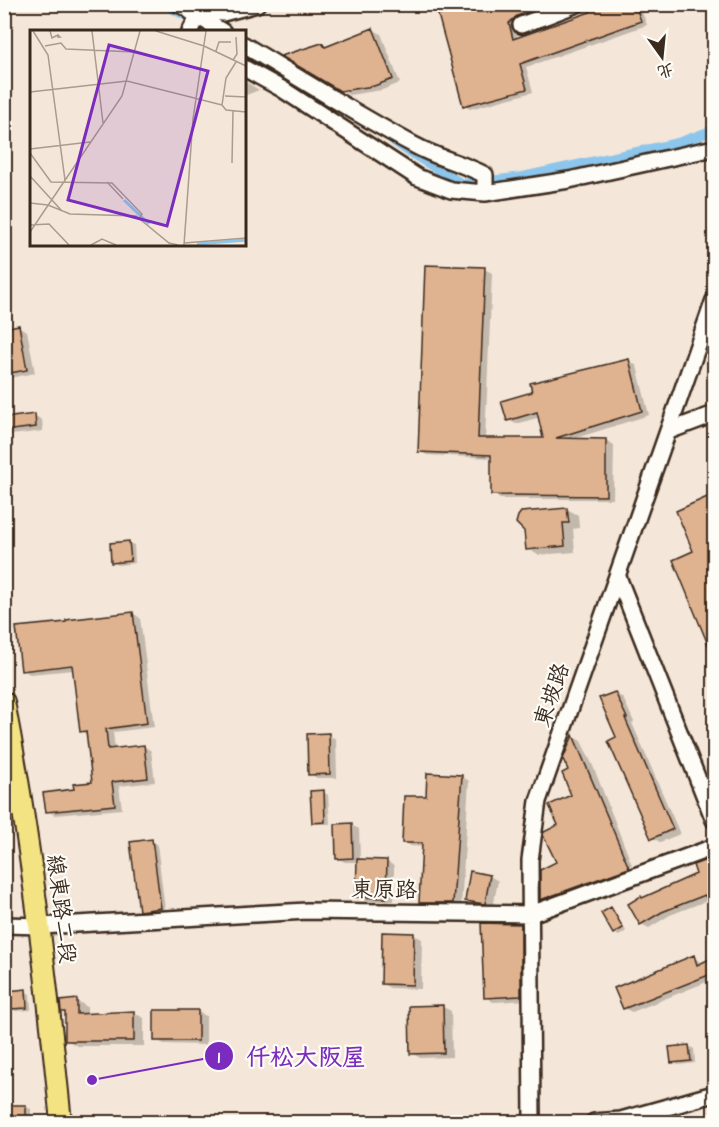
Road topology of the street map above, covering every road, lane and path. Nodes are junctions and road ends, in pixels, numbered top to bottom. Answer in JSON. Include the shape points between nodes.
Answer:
{"nodes":[{"id":1,"x":257,"y":4,"type":"edge"},
{"id":2,"x":578,"y":4,"type":"edge"},
{"id":3,"x":187,"y":9,"type":"edge"},
{"id":4,"x":544,"y":10,"type":"edge"},
{"id":5,"x":521,"y":25,"type":"dead end"},
{"id":6,"x":190,"y":30,"type":"edge"},
{"id":7,"x":220,"y":30,"type":"edge"},
{"id":8,"x":246,"y":46,"type":"edge"},
{"id":9,"x":246,"y":69,"type":"edge"},
{"id":10,"x":714,"y":148,"type":"edge"},
{"id":11,"x":485,"y":193,"type":"junction"},
{"id":12,"x":714,"y":300,"type":"edge"},
{"id":13,"x":714,"y":414,"type":"edge"},
{"id":14,"x":669,"y":431,"type":"junction"},
{"id":15,"x":618,"y":577,"type":"junction"},
{"id":16,"x":4,"y":702,"type":"edge"},
{"id":17,"x":714,"y":820,"type":"edge"},
{"id":18,"x":714,"y":847,"type":"edge"},
{"id":19,"x":531,"y":914,"type":"junction"},
{"id":20,"x":4,"y":925,"type":"edge"},
{"id":21,"x":41,"y":926,"type":"junction"},
{"id":22,"x":714,"y":1094,"type":"edge"},
{"id":23,"x":61,"y":1122,"type":"edge"},
{"id":24,"x":532,"y":1122,"type":"edge"},
{"id":25,"x":594,"y":1122,"type":"edge"}],
"edges":[{"from":1,"to":3,"type":"street","via":[[223,13]]},
{"from":2,"to":4,"type":"street"},
{"from":3,"to":6,"type":"street"},
{"from":3,"to":7,"type":"street"},
{"from":4,"to":5,"type":"street"},
{"from":8,"to":11,"type":"street","via":[[415,146],[485,175]]},
{"from":9,"to":11,"type":"street","via":[[417,177],[451,190]]},
{"from":10,"to":11,"type":"street","via":[[569,180]]},
{"from":12,"to":14,"type":"street","name":"東坡路"},
{"from":13,"to":14,"type":"street"},
{"from":14,"to":15,"type":"street","name":"東坡路"},
{"from":15,"to":17,"type":"street"},
{"from":15,"to":19,"type":"street","name":"東坡路","via":[[538,801],[530,860]]},
{"from":16,"to":21,"type":"main road","name":"線東路二段"},
{"from":18,"to":19,"type":"street","name":"東原路"},
{"from":19,"to":21,"type":"street","name":"東原路","via":[[307,911]]},
{"from":19,"to":24,"type":"street","name":"東坡路"},
{"from":20,"to":21,"type":"street","name":"東原路"},
{"from":21,"to":23,"type":"main road","name":"線東路二段"},
{"from":22,"to":25,"type":"street","via":[[621,1120]]}]}
